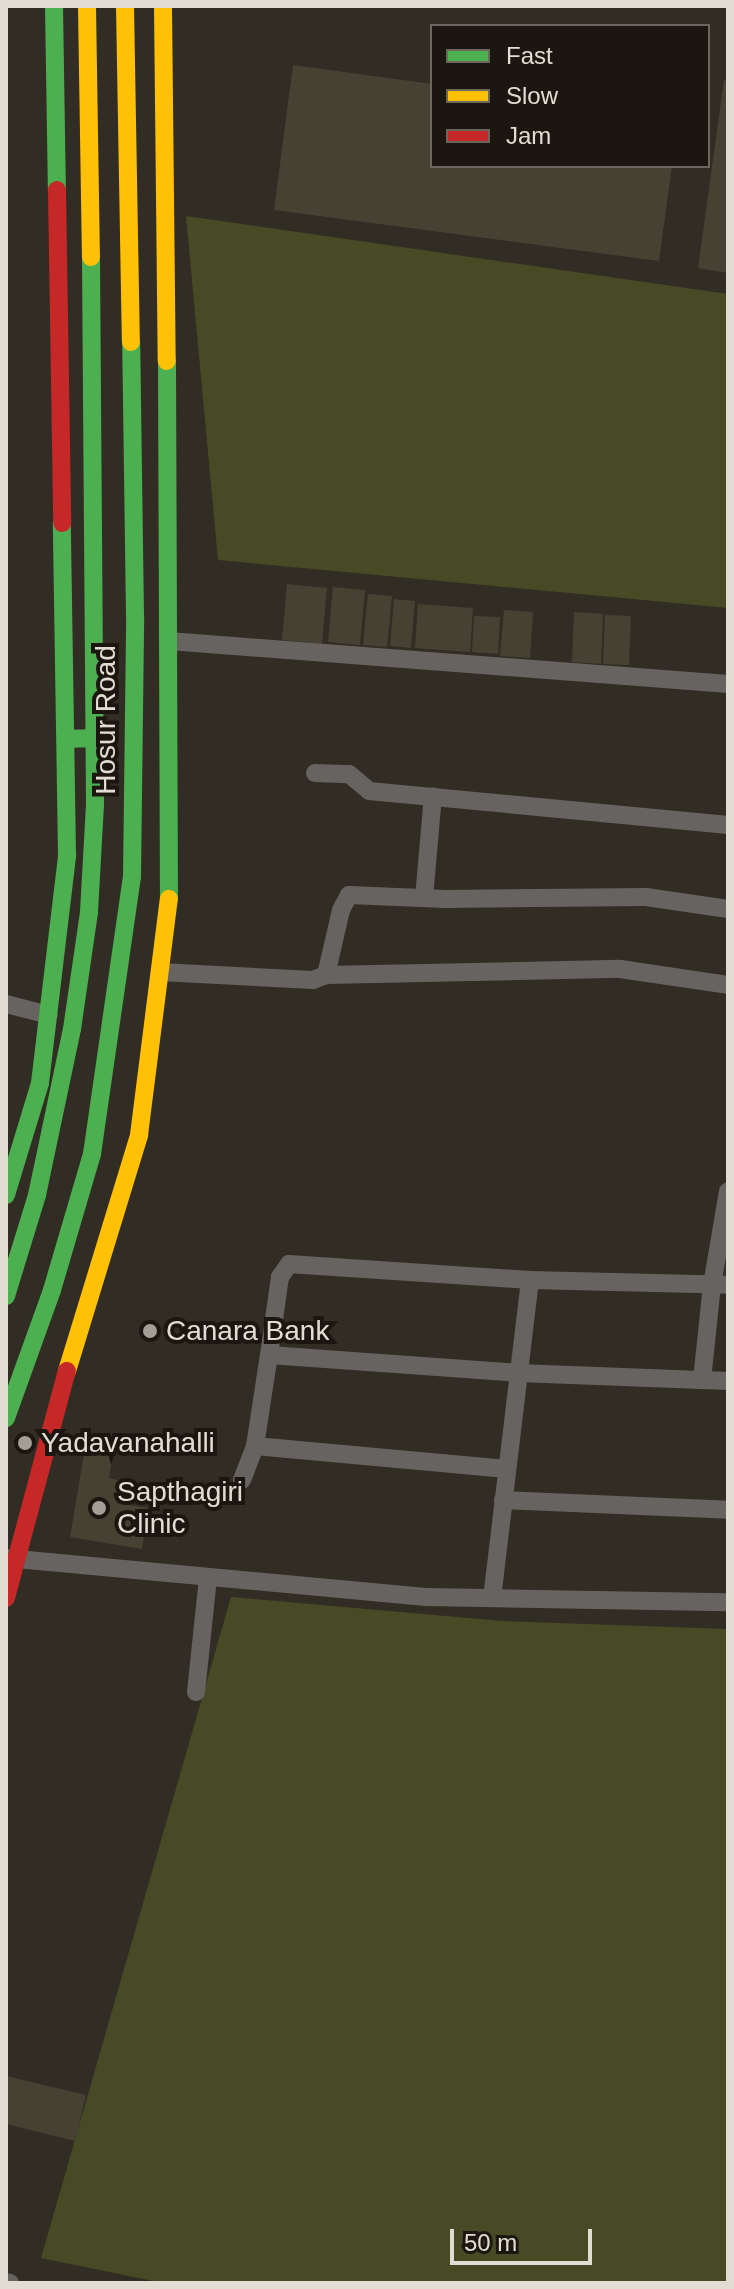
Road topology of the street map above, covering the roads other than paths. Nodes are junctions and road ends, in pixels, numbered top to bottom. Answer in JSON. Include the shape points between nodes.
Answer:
{"nodes":[{"id":1,"x":54,"y":6,"type":"edge"},
{"id":2,"x":87,"y":6,"type":"edge"},
{"id":3,"x":125,"y":6,"type":"edge"},
{"id":4,"x":163,"y":6,"type":"edge"},
{"id":5,"x":169,"y":641,"type":"junction"},
{"id":6,"x":728,"y":684,"type":"edge"},
{"id":7,"x":95,"y":738,"type":"junction"},
{"id":8,"x":67,"y":739,"type":"junction"},
{"id":9,"x":315,"y":773,"type":"dead end"},
{"id":10,"x":433,"y":796,"type":"junction"},
{"id":11,"x":728,"y":825,"type":"edge"},
{"id":12,"x":424,"y":898,"type":"junction"},
{"id":13,"x":728,"y":909,"type":"edge"},
{"id":14,"x":160,"y":972,"type":"junction"},
{"id":15,"x":326,"y":975,"type":"junction"},
{"id":16,"x":728,"y":985,"type":"edge"},
{"id":17,"x":6,"y":1004,"type":"edge"},
{"id":18,"x":49,"y":1015,"type":"junction"},
{"id":19,"x":728,"y":1191,"type":"edge"},
{"id":20,"x":6,"y":1195,"type":"edge"},
{"id":21,"x":530,"y":1280,"type":"junction"},
{"id":22,"x":720,"y":1285,"type":"edge"},
{"id":23,"x":6,"y":1296,"type":"edge"},
{"id":24,"x":269,"y":1355,"type":"junction"},
{"id":25,"x":518,"y":1373,"type":"junction"},
{"id":26,"x":702,"y":1380,"type":"junction"},
{"id":27,"x":728,"y":1381,"type":"edge"},
{"id":28,"x":6,"y":1418,"type":"edge"},
{"id":29,"x":255,"y":1446,"type":"junction"},
{"id":30,"x":507,"y":1469,"type":"junction"},
{"id":31,"x":242,"y":1480,"type":"dead end"},
{"id":32,"x":503,"y":1500,"type":"junction"},
{"id":33,"x":728,"y":1510,"type":"edge"},
{"id":34,"x":11,"y":1559,"type":"edge"},
{"id":35,"x":208,"y":1578,"type":"junction"},
{"id":36,"x":6,"y":1598,"type":"edge"},
{"id":37,"x":492,"y":1598,"type":"junction"},
{"id":38,"x":728,"y":1602,"type":"edge"},
{"id":39,"x":196,"y":1692,"type":"dead end"}],
"edges":[{"from":1,"to":8,"type":"main road"},
{"from":2,"to":7,"type":"main road","name":"Hosur Road"},
{"from":3,"to":28,"type":"main road","name":"Hosur Road","via":[[135,616],[132,877],[92,1154],[52,1290]]},
{"from":4,"to":5,"type":"main road"},
{"from":5,"to":6,"type":"street"},
{"from":5,"to":14,"type":"main road","via":[[169,902]]},
{"from":7,"to":8,"type":"main road"},
{"from":7,"to":23,"type":"main road","name":"Hosur Road","via":[[89,912],[72,1029],[37,1195]]},
{"from":8,"to":18,"type":"main road","via":[[67,855]]},
{"from":9,"to":10,"type":"street","via":[[349,774],[369,791]]},
{"from":10,"to":11,"type":"street"},
{"from":10,"to":12,"type":"street"},
{"from":12,"to":13,"type":"street","via":[[646,897]]},
{"from":12,"to":15,"type":"street","via":[[349,895]]},
{"from":14,"to":15,"type":"street","via":[[313,980]]},
{"from":14,"to":34,"type":"main road","via":[[139,1135]]},
{"from":15,"to":16,"type":"street","via":[[620,969]]},
{"from":17,"to":18,"type":"street"},
{"from":18,"to":20,"type":"main road","via":[[40,1083]]},
{"from":19,"to":22,"type":"street"},
{"from":21,"to":22,"type":"street"},
{"from":21,"to":24,"type":"street","via":[[289,1264],[280,1277]]},
{"from":21,"to":25,"type":"street"},
{"from":22,"to":26,"type":"street"},
{"from":24,"to":25,"type":"street"},
{"from":24,"to":29,"type":"street"},
{"from":25,"to":26,"type":"street"},
{"from":25,"to":30,"type":"street"},
{"from":26,"to":27,"type":"street"},
{"from":29,"to":30,"type":"street"},
{"from":29,"to":31,"type":"street"},
{"from":30,"to":32,"type":"street"},
{"from":32,"to":33,"type":"street"},
{"from":32,"to":37,"type":"street"},
{"from":34,"to":35,"type":"street"},
{"from":34,"to":36,"type":"main road"},
{"from":35,"to":37,"type":"street","via":[[399,1596]]},
{"from":35,"to":39,"type":"street"},
{"from":37,"to":38,"type":"street"}]}
